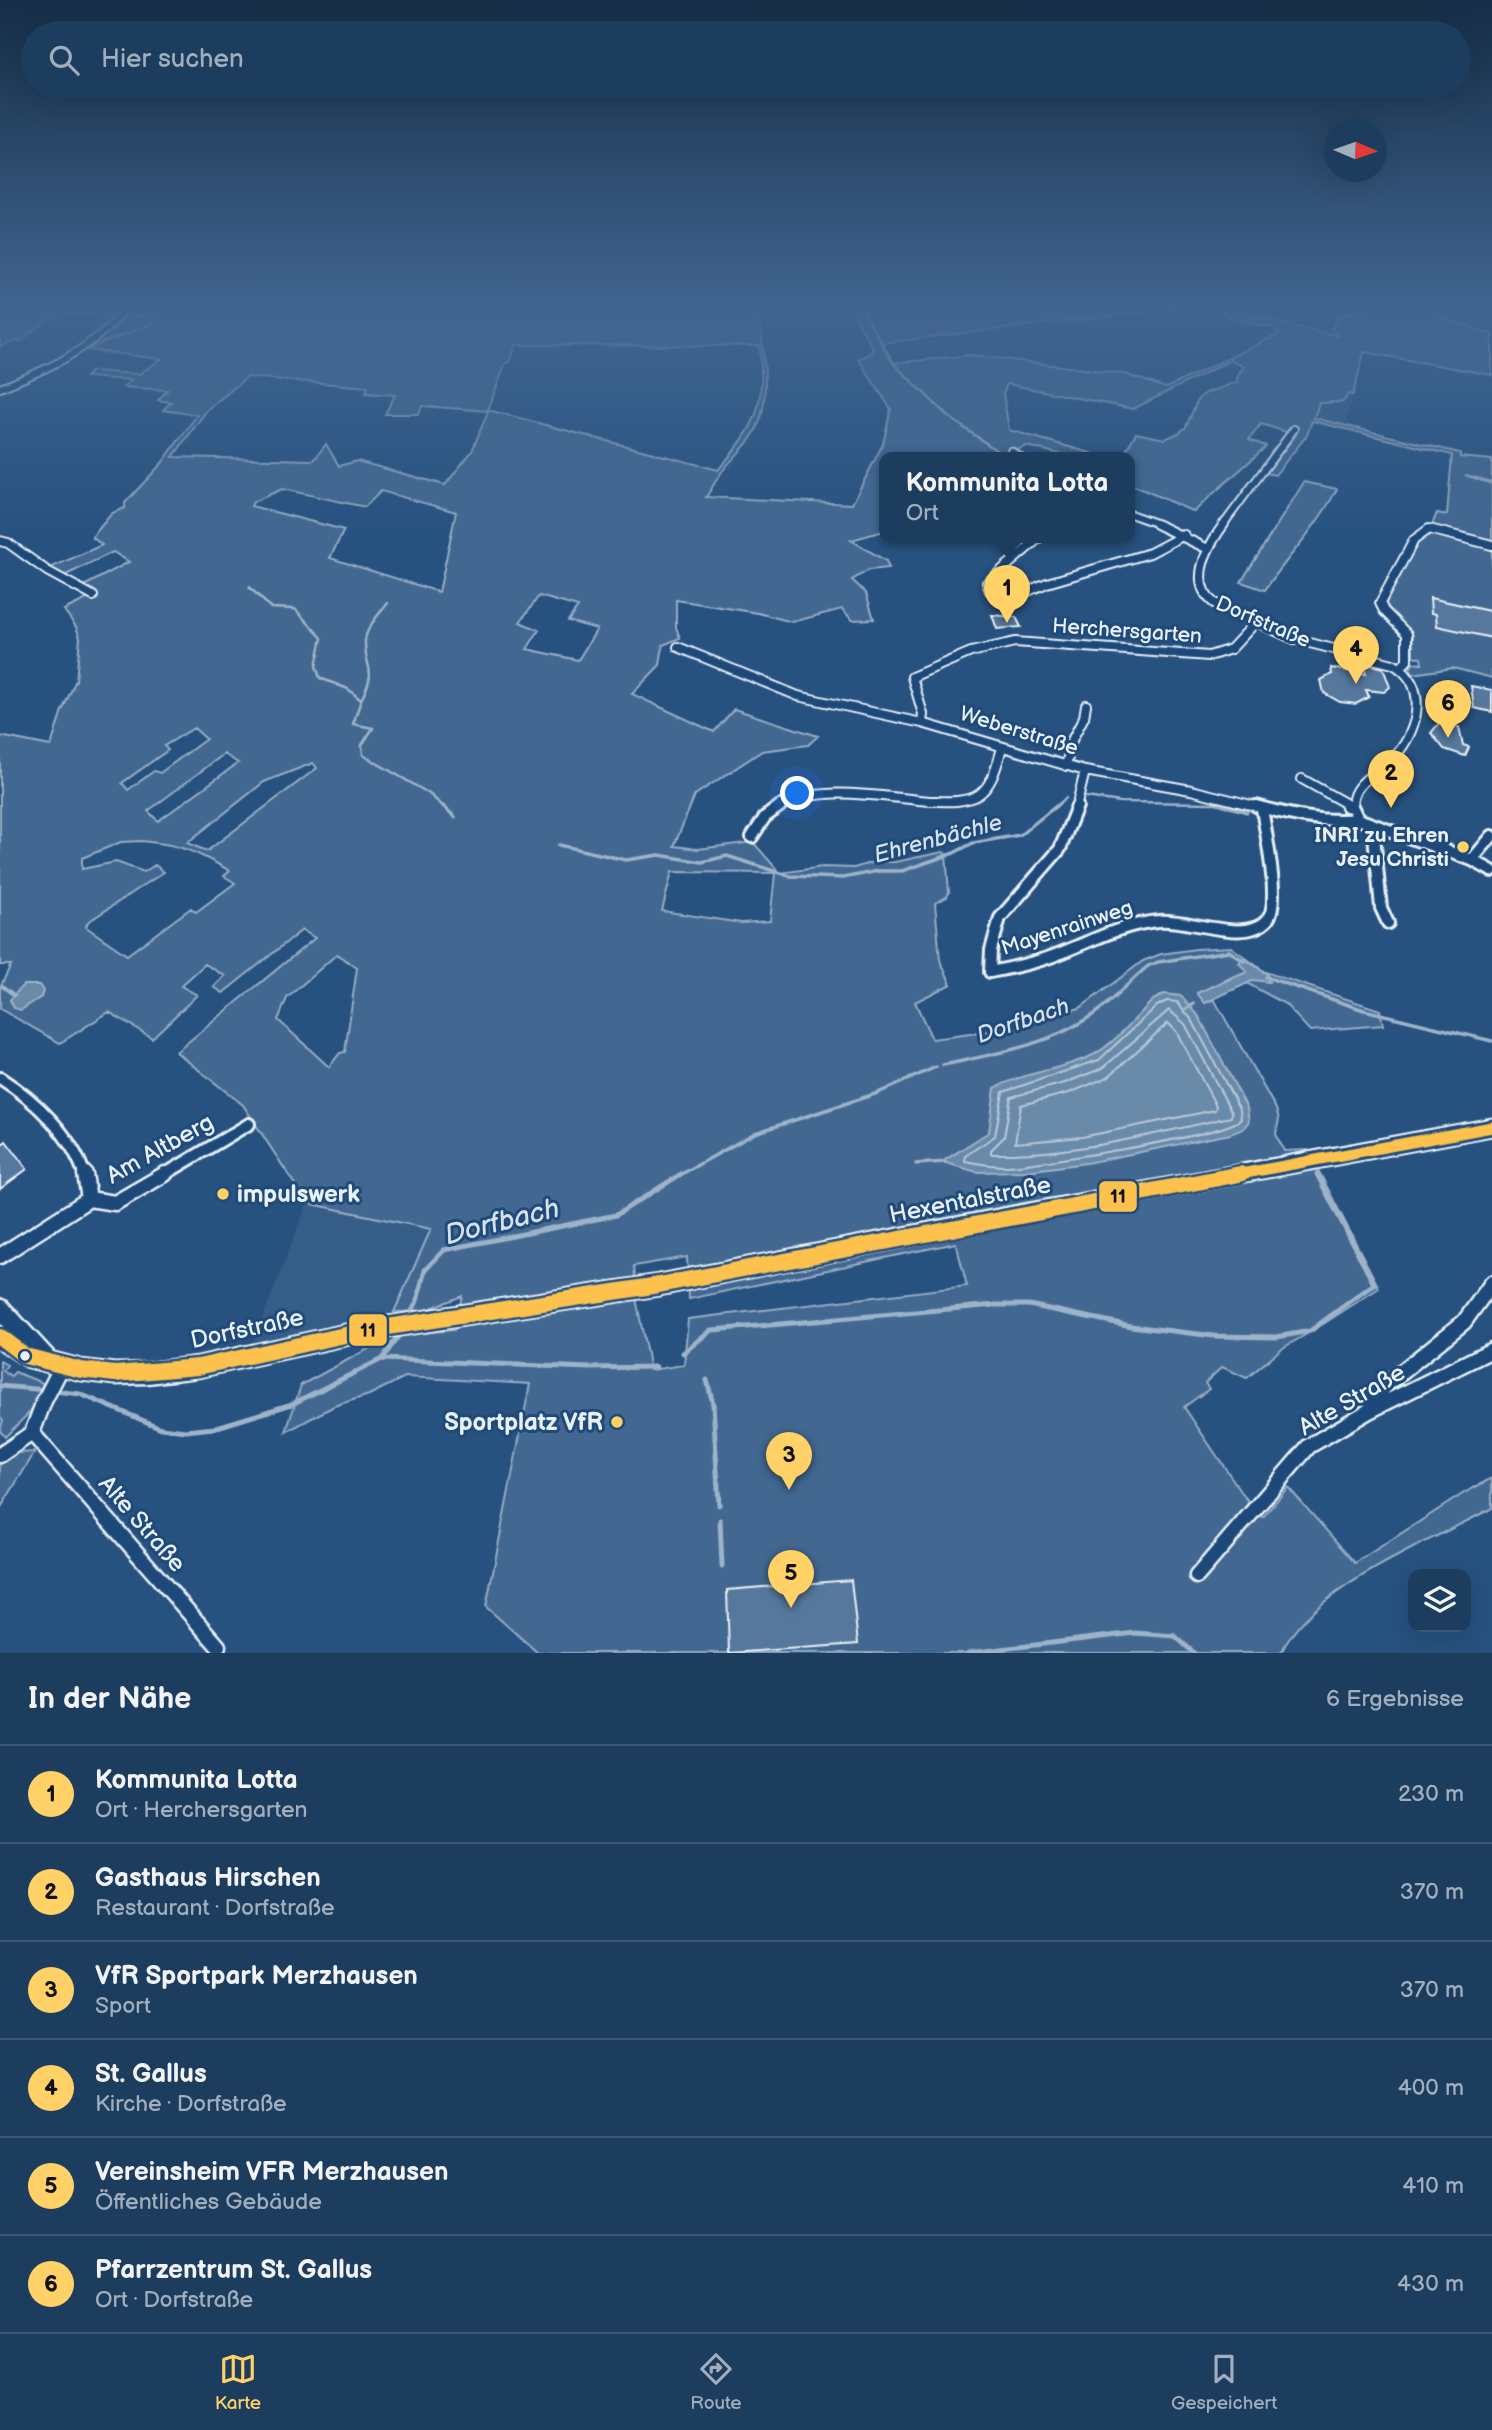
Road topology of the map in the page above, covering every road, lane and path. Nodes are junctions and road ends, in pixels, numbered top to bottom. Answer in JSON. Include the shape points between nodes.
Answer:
{"nodes":[{"id":1,"x":1294,"y":429,"type":"dead end"},
{"id":2,"x":1135,"y":516,"type":"edge"},
{"id":3,"x":1184,"y":535,"type":"junction"},
{"id":4,"x":0,"y":541,"type":"edge"},
{"id":5,"x":1034,"y":543,"type":"edge"},
{"id":6,"x":1492,"y":545,"type":"edge"},
{"id":7,"x":1206,"y":548,"type":"junction"},
{"id":8,"x":93,"y":596,"type":"dead end"},
{"id":9,"x":1255,"y":623,"type":"junction"},
{"id":10,"x":678,"y":647,"type":"dead end"},
{"id":11,"x":1401,"y":667,"type":"junction"},
{"id":12,"x":1086,"y":705,"type":"dead end"},
{"id":13,"x":922,"y":723,"type":"junction"},
{"id":14,"x":1002,"y":748,"type":"junction"},
{"id":15,"x":1066,"y":766,"type":"junction"},
{"id":16,"x":1085,"y":771,"type":"junction"},
{"id":17,"x":1303,"y":779,"type":"dead end"},
{"id":18,"x":1352,"y":807,"type":"junction"},
{"id":19,"x":1262,"y":808,"type":"junction"},
{"id":20,"x":1358,"y":819,"type":"junction"},
{"id":21,"x":1373,"y":825,"type":"junction"},
{"id":22,"x":1492,"y":836,"type":"edge"},
{"id":23,"x":752,"y":837,"type":"dead end"},
{"id":24,"x":1472,"y":860,"type":"junction"},
{"id":25,"x":1492,"y":871,"type":"edge"},
{"id":26,"x":1388,"y":923,"type":"dead end"},
{"id":27,"x":0,"y":1078,"type":"edge"},
{"id":28,"x":249,"y":1124,"type":"dead end"},
{"id":29,"x":1492,"y":1127,"type":"edge"},
{"id":30,"x":89,"y":1199,"type":"junction"},
{"id":31,"x":0,"y":1256,"type":"edge"},
{"id":32,"x":1492,"y":1283,"type":"edge"},
{"id":33,"x":0,"y":1309,"type":"edge"},
{"id":34,"x":457,"y":1315,"type":"joint"},
{"id":35,"x":0,"y":1337,"type":"edge"},
{"id":36,"x":1492,"y":1350,"type":"edge"},
{"id":37,"x":55,"y":1368,"type":"junction"},
{"id":38,"x":1369,"y":1411,"type":"junction"},
{"id":39,"x":32,"y":1433,"type":"junction"},
{"id":40,"x":0,"y":1455,"type":"edge"},
{"id":41,"x":1197,"y":1576,"type":"dead end"},
{"id":42,"x":218,"y":1646,"type":"dead end"}],
"edges":[{"from":1,"to":7,"type":"street","name":"Dorfstraße"},
{"from":2,"to":3,"type":"street"},
{"from":3,"to":5,"type":"street","via":[[1150,554],[1084,571],[1016,596],[990,592],[987,583]]},
{"from":3,"to":7,"type":"street"},
{"from":4,"to":8,"type":"street"},
{"from":6,"to":11,"type":"street","via":[[1429,529],[1414,540],[1380,603],[1407,634],[1408,661]]},
{"from":7,"to":9,"type":"street","name":"Dorfstraße","via":[[1200,586],[1205,596]]},
{"from":9,"to":11,"type":"street","name":"Dorfstraße","via":[[1307,643]]},
{"from":9,"to":13,"type":"street","name":"Herchersgarten","via":[[1231,649],[1209,656],[1047,643],[990,646],[912,677]]},
{"from":10,"to":13,"type":"street","name":"Weberstraße","via":[[798,696]]},
{"from":11,"to":18,"type":"street","via":[[1416,691],[1416,715],[1404,744],[1366,779],[1352,799]]},
{"from":12,"to":15,"type":"street"},
{"from":13,"to":14,"type":"street","name":"Weberstraße"},
{"from":14,"to":15,"type":"street","name":"Weberstraße"},
{"from":14,"to":23,"type":"street","via":[[981,793],[966,799],[802,796],[771,809],[757,823]]},
{"from":15,"to":16,"type":"street","name":"Weberstraße"},
{"from":16,"to":19,"type":"street","name":"Weberstraße"},
{"from":16,"to":19,"type":"street","name":"Mayenrainweg","via":[[1070,830],[1054,857],[1000,915],[989,952],[990,972],[1037,962],[1142,922],[1178,920],[1234,930],[1265,925],[1273,902]]},
{"from":17,"to":18,"type":"street"},
{"from":18,"to":20,"type":"street"},
{"from":19,"to":20,"type":"street","name":"Weberstraße","via":[[1318,819]]},
{"from":20,"to":21,"type":"street"},
{"from":21,"to":24,"type":"street"},
{"from":21,"to":26,"type":"street","via":[[1381,908]]},
{"from":22,"to":24,"type":"street"},
{"from":24,"to":25,"type":"street"},
{"from":27,"to":30,"type":"street","name":"Am Altberg","via":[[20,1090],[72,1149],[83,1168]]},
{"from":28,"to":30,"type":"street","name":"Am Altberg","via":[[115,1203]]},
{"from":29,"to":34,"type":"main road","name":"Hexentalstraße","via":[[659,1285]]},
{"from":30,"to":31,"type":"street","name":"Am Altberg"},
{"from":32,"to":38,"type":"street","via":[[1461,1324],[1376,1394]]},
{"from":33,"to":37,"type":"main road"},
{"from":34,"to":37,"type":"main road","name":"Dorfstraße","via":[[198,1367],[115,1374]]},
{"from":35,"to":37,"type":"main road","name":"Dorfstraße","via":[[25,1356]]},
{"from":36,"to":38,"type":"street","name":"Alte Straße"},
{"from":37,"to":39,"type":"street"},
{"from":38,"to":41,"type":"street","name":"Alte Straße","via":[[1309,1446]]},
{"from":39,"to":40,"type":"street"},
{"from":39,"to":42,"type":"street","name":"Alte Straße"}]}
